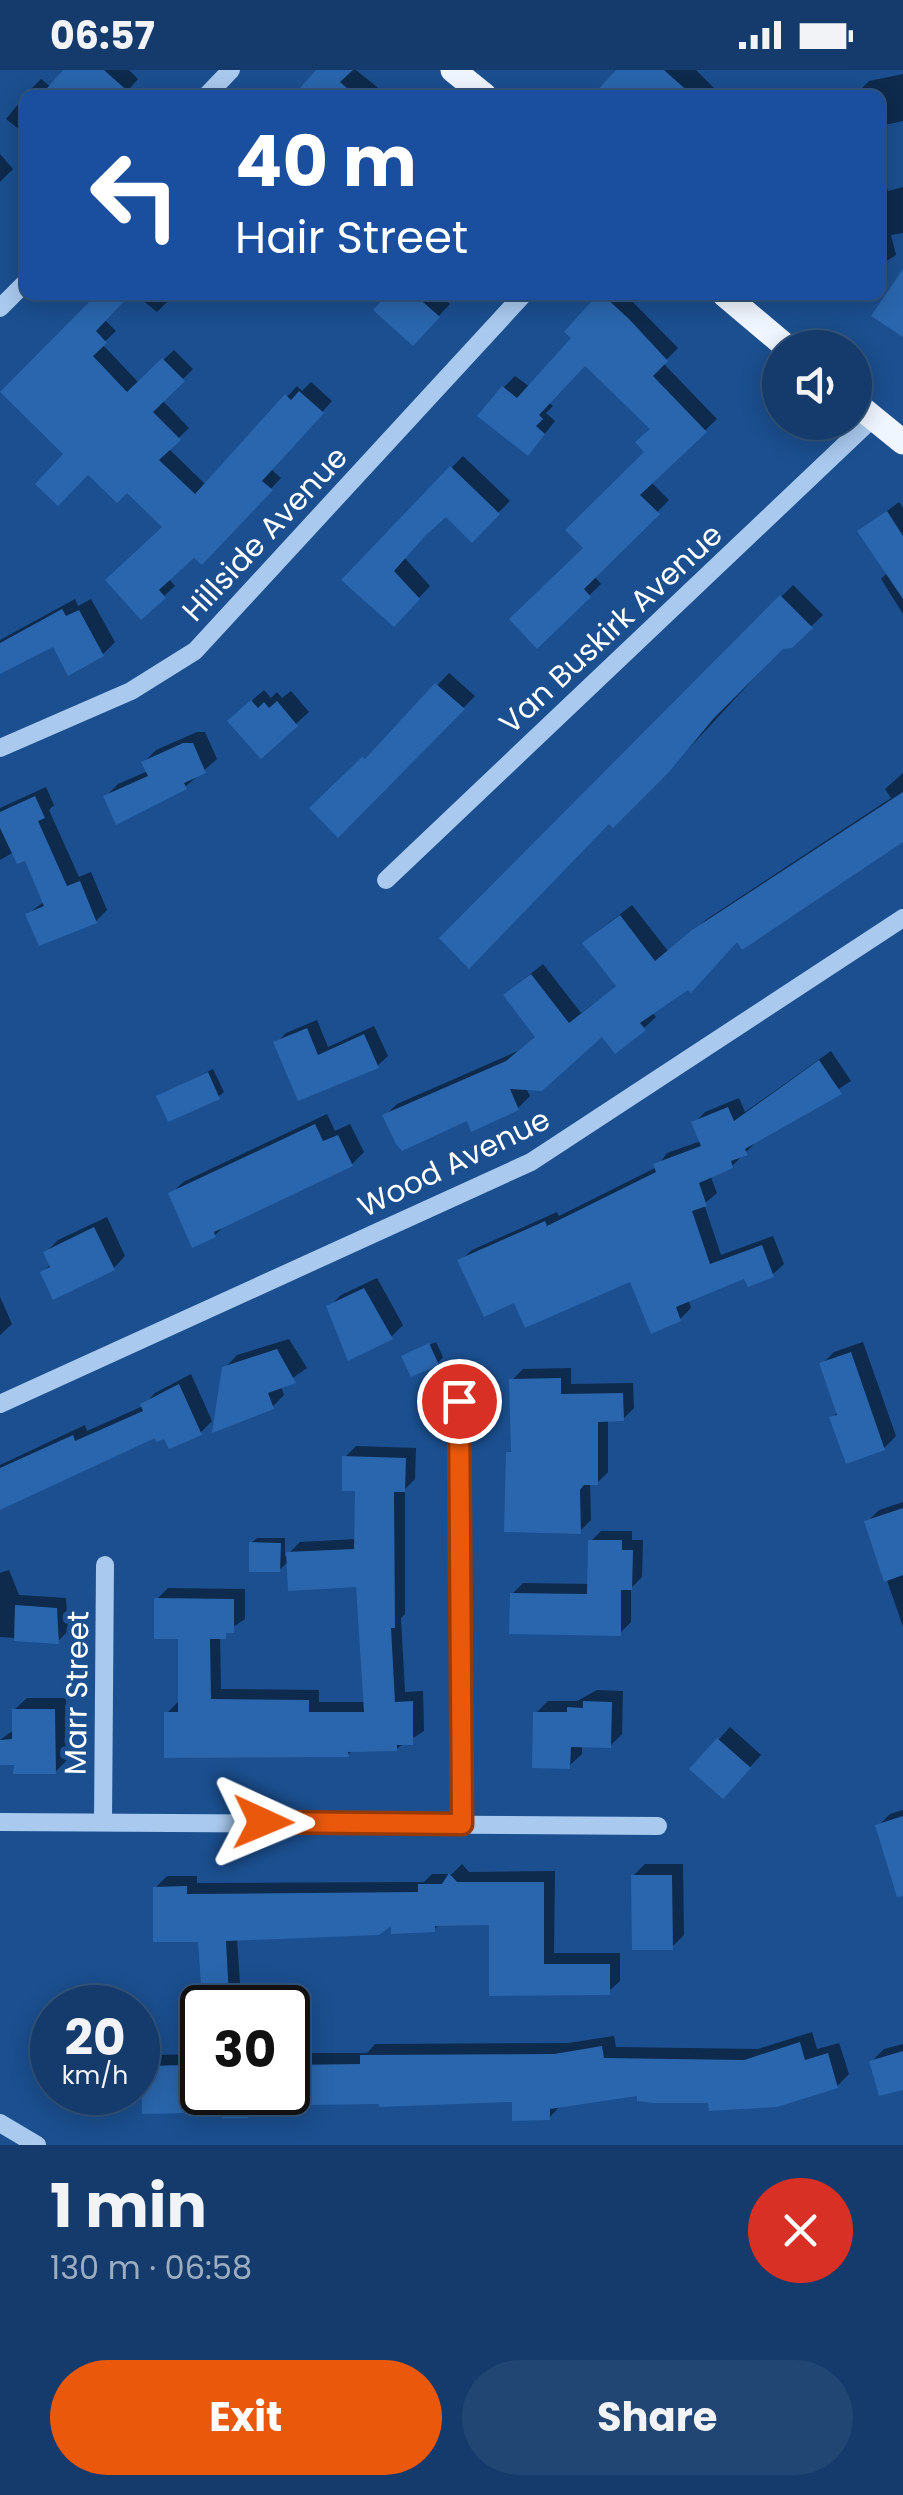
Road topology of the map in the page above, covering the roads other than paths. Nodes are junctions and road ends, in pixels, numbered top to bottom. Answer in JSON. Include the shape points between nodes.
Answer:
{"nodes":[{"id":1,"x":231,"y":70,"type":"edge"},
{"id":2,"x":453,"y":70,"type":"edge"},
{"id":3,"x":212,"y":90,"type":"edge"},
{"id":4,"x":478,"y":90,"type":"edge"},
{"id":5,"x":20,"y":287,"type":"edge"},
{"id":6,"x":519,"y":300,"type":"edge"},
{"id":7,"x":731,"y":300,"type":"edge"},
{"id":8,"x":0,"y":308,"type":"edge"},
{"id":9,"x":767,"y":330,"type":"edge"},
{"id":10,"x":872,"y":417,"type":"edge"},
{"id":11,"x":833,"y":440,"type":"edge"},
{"id":12,"x":903,"y":442,"type":"edge"},
{"id":13,"x":0,"y":748,"type":"edge"},
{"id":14,"x":386,"y":880,"type":"dead end"},
{"id":15,"x":903,"y":918,"type":"edge"},
{"id":16,"x":459,"y":1401,"type":"dead end"},
{"id":17,"x":0,"y":1404,"type":"edge"},
{"id":18,"x":106,"y":1566,"type":"dead end"},
{"id":19,"x":103,"y":1821,"type":"junction"},
{"id":20,"x":0,"y":1822,"type":"edge"},
{"id":21,"x":462,"y":1824,"type":"junction"},
{"id":22,"x":658,"y":1826,"type":"dead end"},
{"id":23,"x":0,"y":2124,"type":"edge"},
{"id":24,"x":37,"y":2145,"type":"edge"}],
"edges":[{"from":1,"to":3,"type":"street"},
{"from":2,"to":4,"type":"main road"},
{"from":5,"to":8,"type":"street"},
{"from":6,"to":13,"type":"street","name":"Hillside Avenue","via":[[195,651],[131,692]]},
{"from":7,"to":9,"type":"main road"},
{"from":10,"to":12,"type":"main road"},
{"from":11,"to":14,"type":"street","name":"Van Buskirk Avenue"},
{"from":15,"to":17,"type":"street","name":"Wood Avenue","via":[[531,1162]]},
{"from":16,"to":21,"type":"street"},
{"from":18,"to":19,"type":"street","name":"Marr Street"},
{"from":19,"to":20,"type":"street"},
{"from":19,"to":21,"type":"street"},
{"from":21,"to":22,"type":"street"},
{"from":23,"to":24,"type":"street"}]}
